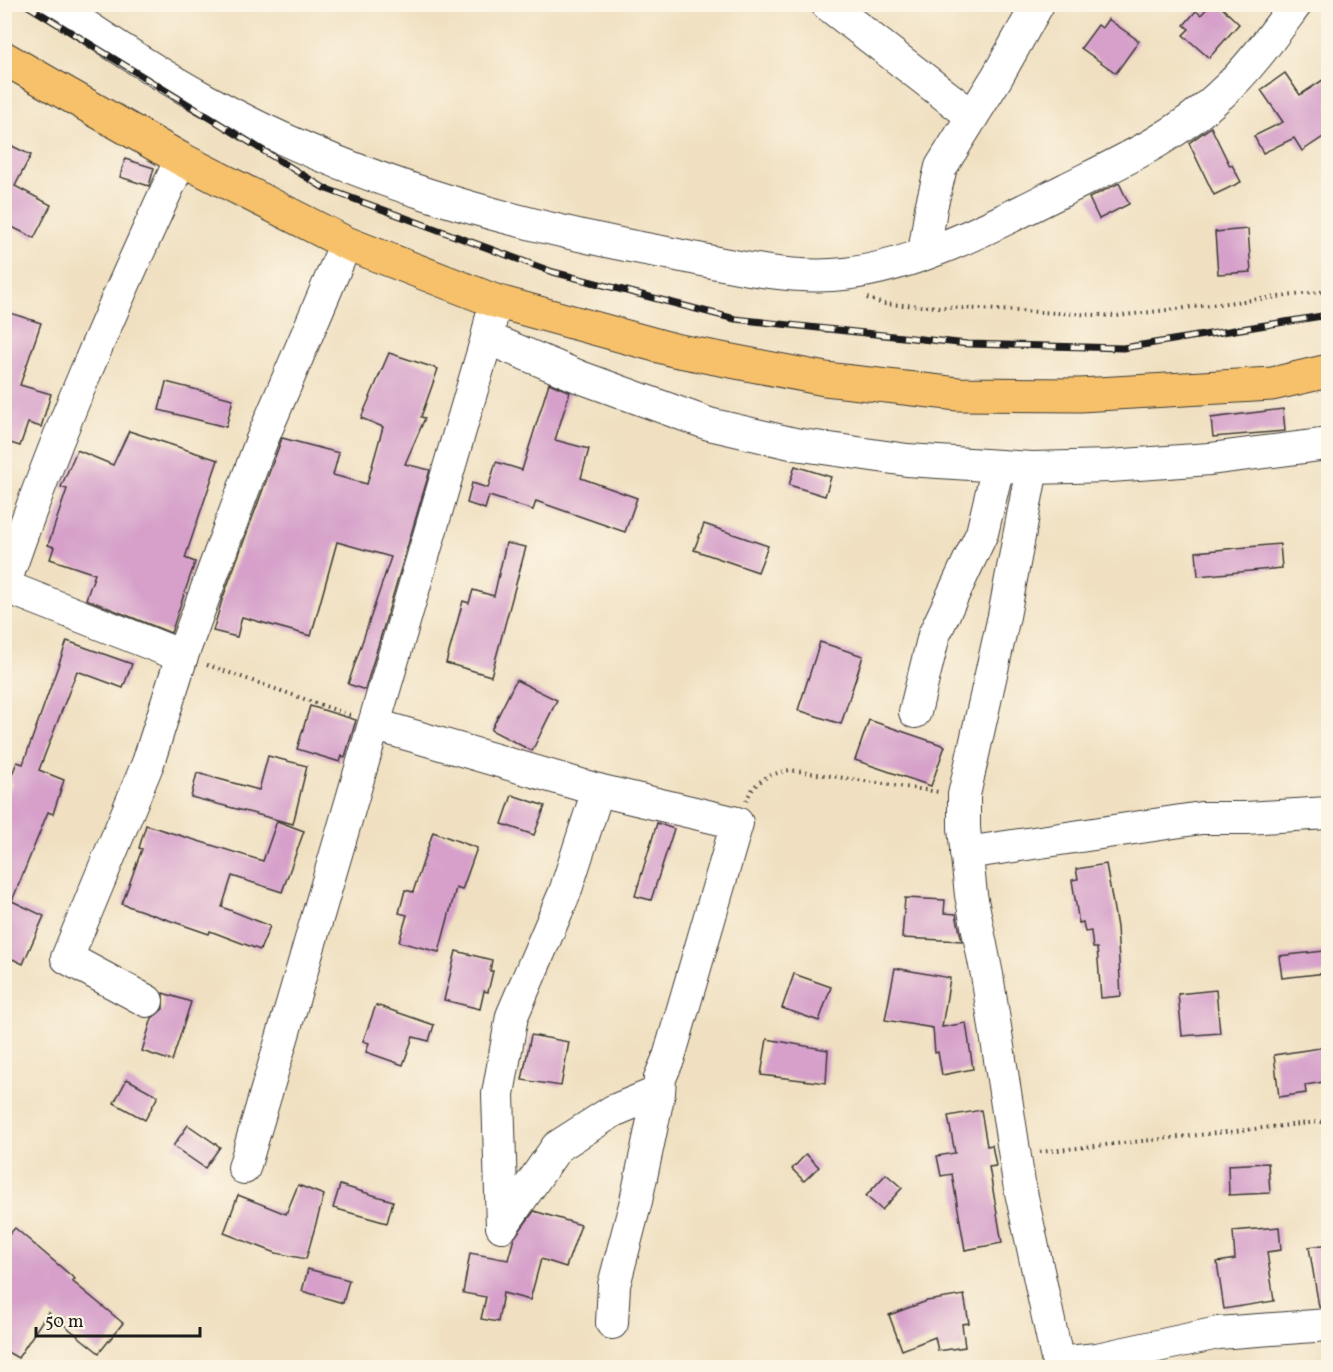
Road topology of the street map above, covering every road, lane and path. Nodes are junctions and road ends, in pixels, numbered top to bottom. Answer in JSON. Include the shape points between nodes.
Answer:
{"nodes":[{"id":1,"x":53,"y":4,"type":"edge"},
{"id":2,"x":827,"y":4,"type":"edge"},
{"id":3,"x":1038,"y":4,"type":"edge"},
{"id":4,"x":1296,"y":4,"type":"edge"},
{"id":5,"x":4,"y":58,"type":"edge"},
{"id":6,"x":972,"y":116,"type":"junction"},
{"id":7,"x":182,"y":159,"type":"junction"},
{"id":8,"x":346,"y":243,"type":"junction"},
{"id":9,"x":924,"y":254,"type":"junction"},
{"id":10,"x":1329,"y":291,"type":"edge"},
{"id":11,"x":861,"y":296,"type":"dead end"},
{"id":12,"x":495,"y":301,"type":"junction"},
{"id":13,"x":487,"y":338,"type":"junction"},
{"id":14,"x":1329,"y":371,"type":"edge"},
{"id":15,"x":1329,"y":444,"type":"edge"},
{"id":16,"x":998,"y":466,"type":"junction"},
{"id":17,"x":1032,"y":468,"type":"junction"},
{"id":18,"x":5,"y":586,"type":"edge"},
{"id":19,"x":182,"y":656,"type":"junction"},
{"id":20,"x":915,"y":712,"type":"dead end"},
{"id":21,"x":376,"y":724,"type":"junction"},
{"id":22,"x":598,"y":790,"type":"junction"},
{"id":23,"x":964,"y":795,"type":"junction"},
{"id":24,"x":1329,"y":813,"type":"edge"},
{"id":25,"x":737,"y":823,"type":"junction"},
{"id":26,"x":966,"y":853,"type":"junction"},
{"id":27,"x":147,"y":1001,"type":"dead end"},
{"id":28,"x":659,"y":1092,"type":"junction"},
{"id":29,"x":1329,"y":1121,"type":"edge"},
{"id":30,"x":1015,"y":1155,"type":"junction"},
{"id":31,"x":244,"y":1168,"type":"dead end"},
{"id":32,"x":612,"y":1323,"type":"dead end"},
{"id":33,"x":1329,"y":1325,"type":"edge"},
{"id":34,"x":1058,"y":1365,"type":"edge"}],
"edges":[{"from":1,"to":9,"type":"street","via":[[208,102],[358,169],[468,208],[628,246],[794,274],[833,275]]},
{"from":2,"to":6,"type":"street"},
{"from":3,"to":6,"type":"street"},
{"from":4,"to":9,"type":"street","via":[[1220,96],[1151,147],[974,234]]},
{"from":5,"to":7,"type":"main road"},
{"from":6,"to":9,"type":"street","via":[[939,174]]},
{"from":7,"to":8,"type":"main road"},
{"from":7,"to":18,"type":"street","via":[[67,416]]},
{"from":8,"to":12,"type":"main road"},
{"from":8,"to":19,"type":"street","via":[[261,442]]},
{"from":10,"to":11,"type":"path","via":[[1117,316],[883,304]]},
{"from":12,"to":13,"type":"street"},
{"from":12,"to":14,"type":"main road","via":[[674,350],[825,379],[958,394],[1104,394],[1272,384]]},
{"from":13,"to":16,"type":"street","via":[[709,424],[806,446],[907,460]]},
{"from":13,"to":21,"type":"street"},
{"from":15,"to":17,"type":"street","via":[[1210,459]]},
{"from":16,"to":17,"type":"street"},
{"from":16,"to":20,"type":"street","via":[[982,533],[934,635]]},
{"from":17,"to":23,"type":"street"},
{"from":18,"to":19,"type":"street"},
{"from":19,"to":21,"type":"path"},
{"from":19,"to":27,"type":"street","via":[[148,763],[67,958]]},
{"from":21,"to":22,"type":"street"},
{"from":21,"to":31,"type":"street"},
{"from":22,"to":25,"type":"street"},
{"from":22,"to":28,"type":"street","via":[[565,892],[512,1016],[498,1094],[502,1226],[557,1147],[613,1111]]},
{"from":23,"to":25,"type":"path","via":[[790,770],[770,774],[754,785]]},
{"from":23,"to":26,"type":"street"},
{"from":24,"to":26,"type":"street","via":[[1201,818]]},
{"from":25,"to":28,"type":"street"},
{"from":26,"to":30,"type":"street"},
{"from":28,"to":32,"type":"street","via":[[614,1285]]},
{"from":29,"to":30,"type":"path"},
{"from":30,"to":34,"type":"street"},
{"from":33,"to":34,"type":"street","via":[[1218,1333]]}]}
